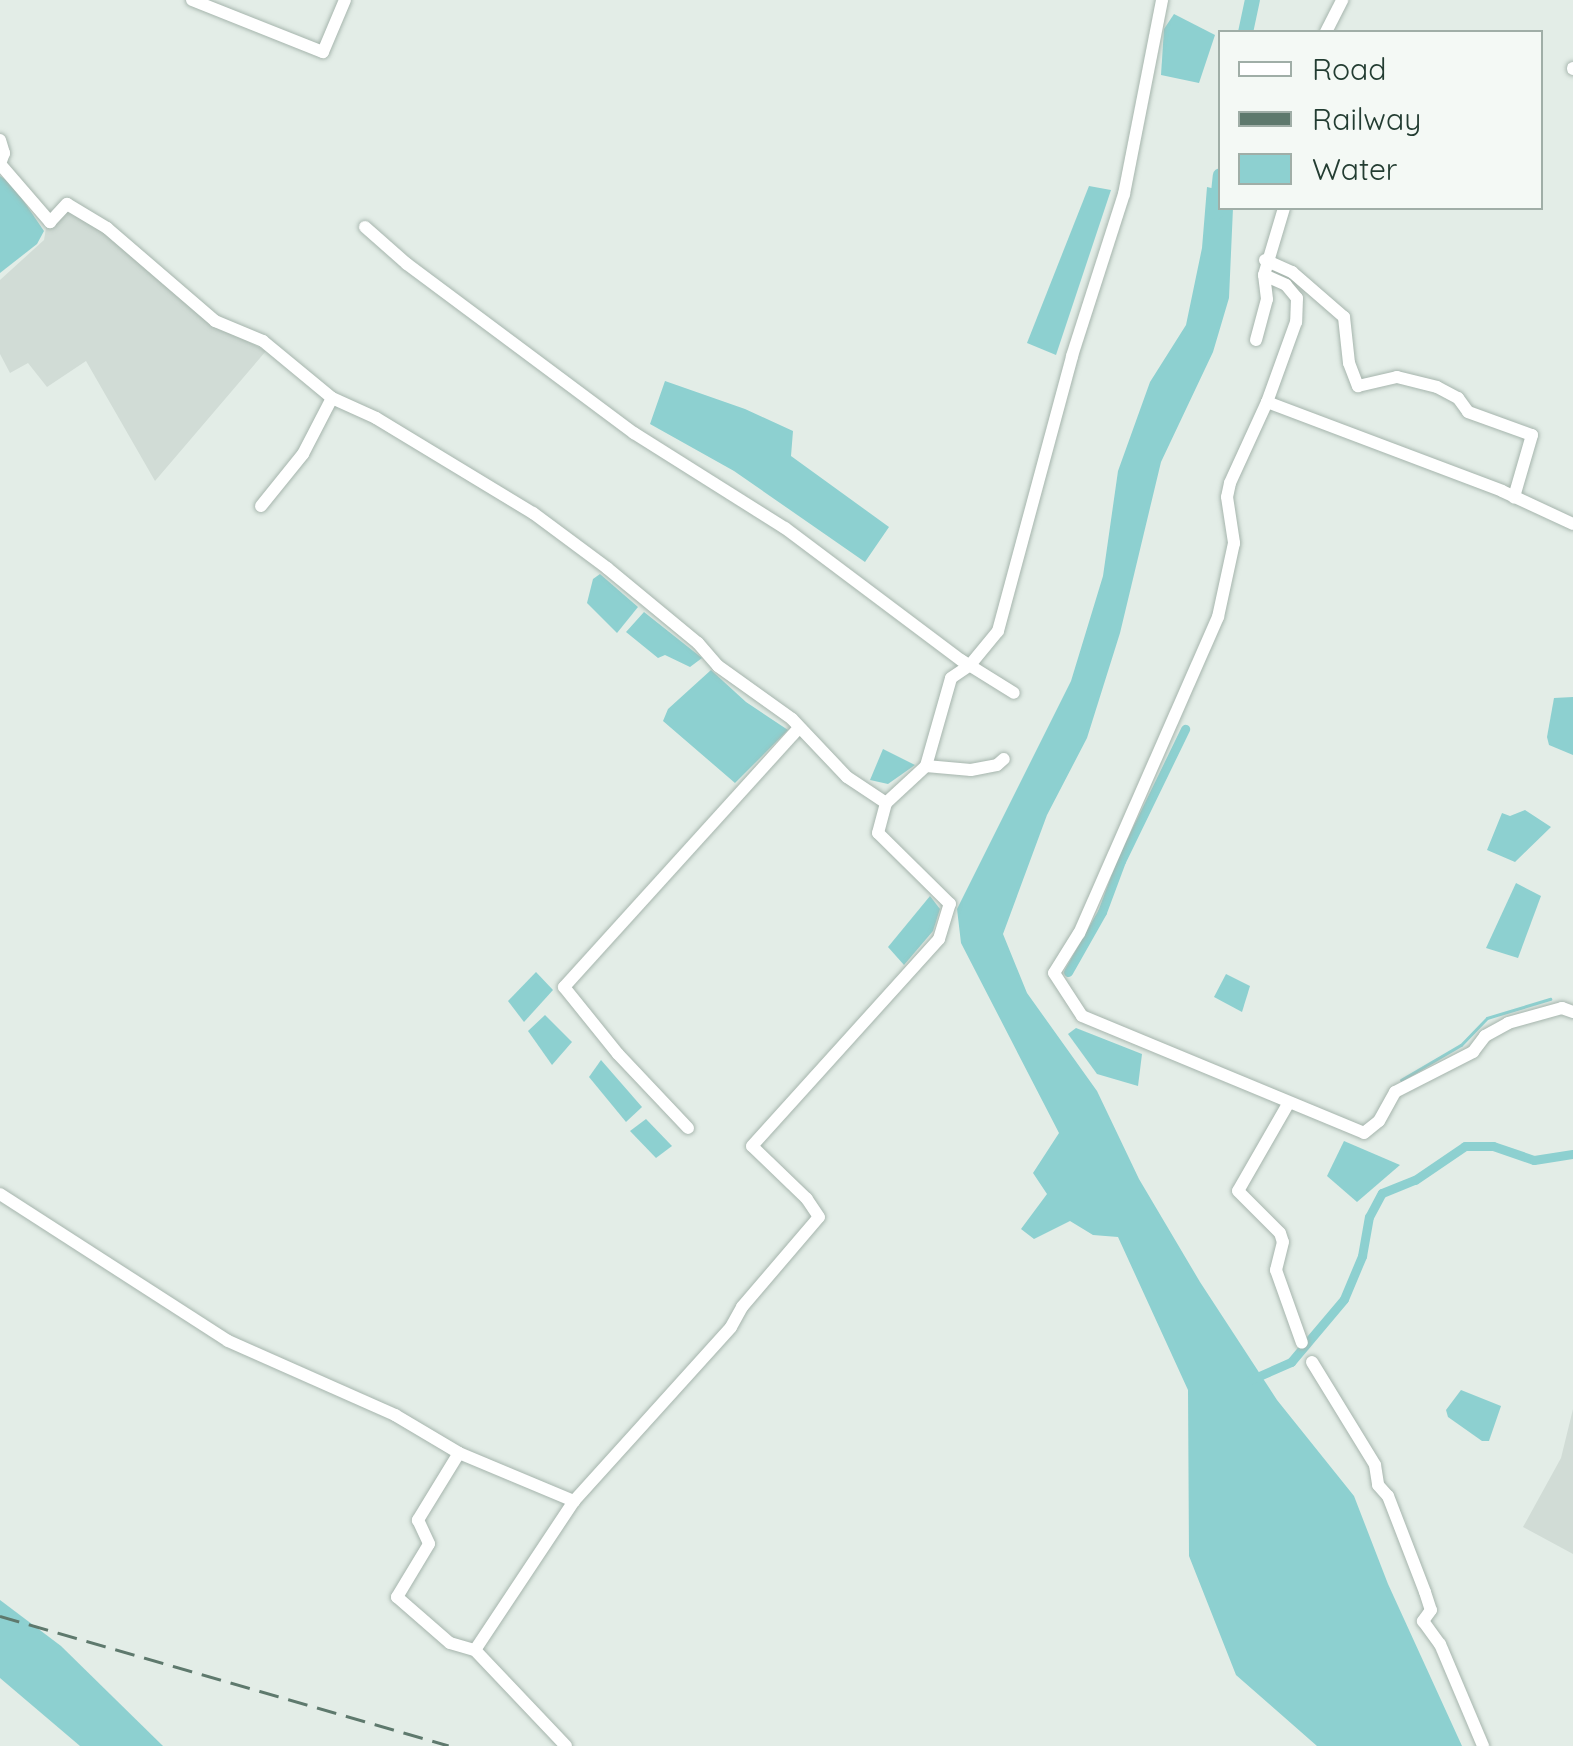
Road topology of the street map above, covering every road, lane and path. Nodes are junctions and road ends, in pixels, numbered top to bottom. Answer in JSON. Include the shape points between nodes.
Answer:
{"nodes":[{"id":1,"x":192,"y":0,"type":"edge"},
{"id":2,"x":345,"y":0,"type":"edge"},
{"id":3,"x":1162,"y":0,"type":"edge"},
{"id":4,"x":1342,"y":0,"type":"edge"},
{"id":5,"x":1327,"y":30,"type":"edge"},
{"id":6,"x":0,"y":140,"type":"edge"},
{"id":7,"x":0,"y":164,"type":"edge"},
{"id":8,"x":1283,"y":210,"type":"edge"},
{"id":9,"x":365,"y":227,"type":"dead end"},
{"id":10,"x":1264,"y":268,"type":"junction"},
{"id":11,"x":1256,"y":340,"type":"dead end"},
{"id":12,"x":332,"y":398,"type":"junction"},
{"id":13,"x":1267,"y":402,"type":"junction"},
{"id":14,"x":1514,"y":497,"type":"junction"},
{"id":15,"x":260,"y":506,"type":"dead end"},
{"id":16,"x":1573,"y":524,"type":"edge"},
{"id":17,"x":970,"y":665,"type":"junction"},
{"id":18,"x":1014,"y":693,"type":"dead end"},
{"id":19,"x":798,"y":729,"type":"junction"},
{"id":20,"x":1004,"y":759,"type":"dead end"},
{"id":21,"x":926,"y":766,"type":"junction"},
{"id":22,"x":886,"y":803,"type":"junction"},
{"id":23,"x":1573,"y":1012,"type":"edge"},
{"id":24,"x":1288,"y":1104,"type":"junction"},
{"id":25,"x":688,"y":1128,"type":"dead end"},
{"id":26,"x":0,"y":1194,"type":"edge"},
{"id":27,"x":1302,"y":1343,"type":"dead end"},
{"id":28,"x":1312,"y":1362,"type":"dead end"},
{"id":29,"x":459,"y":1454,"type":"junction"},
{"id":30,"x":574,"y":1501,"type":"junction"},
{"id":31,"x":475,"y":1650,"type":"junction"},
{"id":32,"x":566,"y":1746,"type":"edge"},
{"id":33,"x":1483,"y":1746,"type":"edge"}],
"edges":[{"from":1,"to":2,"type":"street","via":[[323,52]]},
{"from":3,"to":17,"type":"street","via":[[1124,194],[998,630]]},
{"from":4,"to":5,"type":"street"},
{"from":6,"to":7,"type":"street"},
{"from":7,"to":12,"type":"street","via":[[50,222],[68,204],[107,228],[215,321],[264,341]]},
{"from":8,"to":10,"type":"street"},
{"from":9,"to":17,"type":"street","via":[[634,433],[785,528]]},
{"from":10,"to":11,"type":"street","via":[[1267,299]]},
{"from":10,"to":13,"type":"street","via":[[1297,298],[1296,322]]},
{"from":10,"to":14,"type":"street","via":[[1292,272],[1344,317],[1358,386],[1398,377],[1437,387],[1468,412],[1532,434]]},
{"from":12,"to":15,"type":"street","via":[[303,454]]},
{"from":12,"to":19,"type":"street","via":[[533,514]]},
{"from":13,"to":14,"type":"street"},
{"from":13,"to":24,"type":"street","via":[[1230,482],[1234,542],[1218,617],[1079,933],[1054,974],[1082,1016]]},
{"from":14,"to":16,"type":"street"},
{"from":17,"to":18,"type":"street"},
{"from":17,"to":21,"type":"street","via":[[951,678]]},
{"from":19,"to":22,"type":"street"},
{"from":19,"to":25,"type":"street","via":[[564,987]]},
{"from":20,"to":21,"type":"street","via":[[971,770]]},
{"from":21,"to":22,"type":"street"},
{"from":22,"to":30,"type":"street","via":[[878,833],[950,904],[939,940],[752,1146],[819,1217],[731,1327]]},
{"from":23,"to":24,"type":"street","via":[[1562,1008],[1485,1036],[1473,1052],[1396,1092],[1364,1133]]},
{"from":24,"to":27,"type":"street","via":[[1238,1191],[1280,1234],[1276,1270]]},
{"from":26,"to":29,"type":"street","via":[[228,1341],[395,1415]]},
{"from":28,"to":33,"type":"street","via":[[1388,1496],[1431,1610],[1423,1620],[1440,1644]]},
{"from":29,"to":30,"type":"street"},
{"from":29,"to":31,"type":"street","via":[[418,1520],[430,1544],[397,1597],[450,1643]]},
{"from":30,"to":31,"type":"street"},
{"from":31,"to":32,"type":"street"}]}
